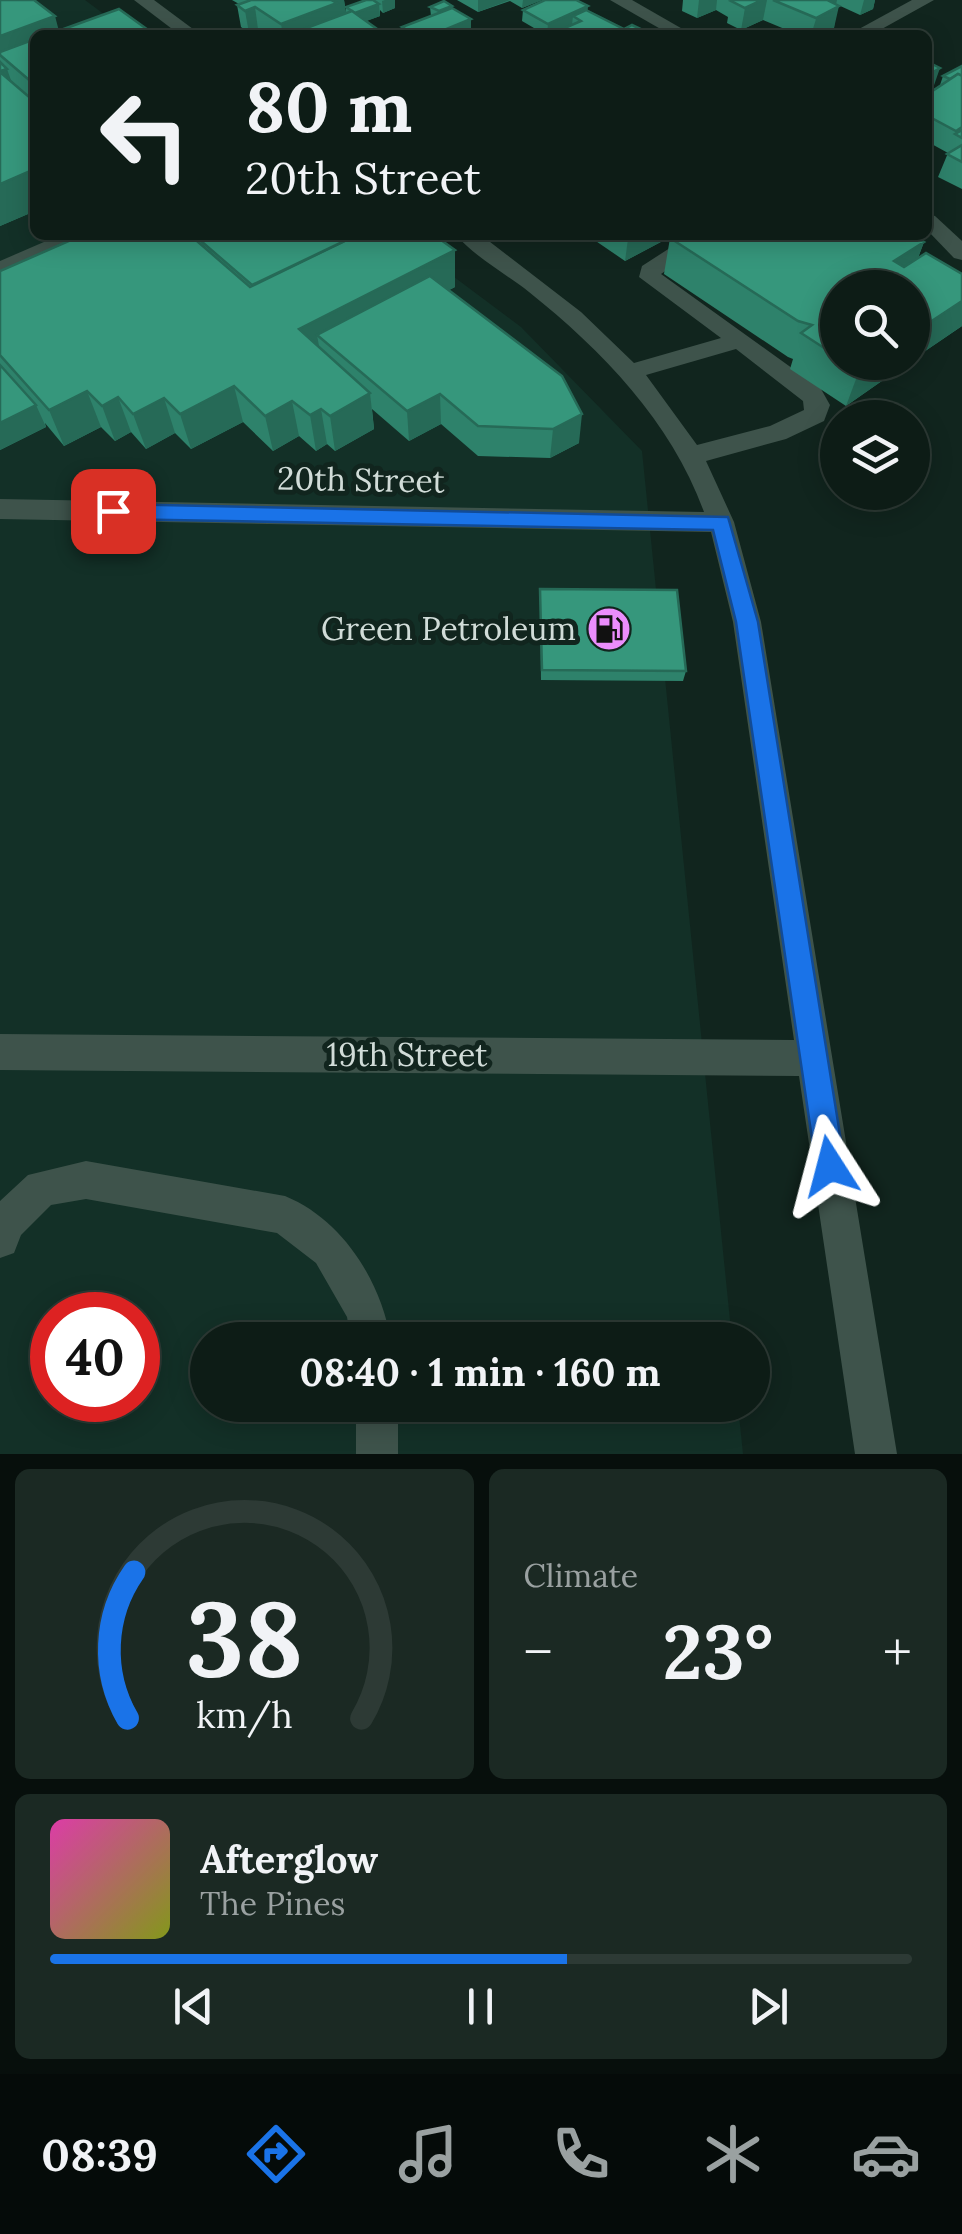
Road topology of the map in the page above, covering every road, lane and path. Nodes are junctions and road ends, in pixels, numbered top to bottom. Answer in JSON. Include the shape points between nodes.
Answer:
{"nodes":[{"id":1,"x":143,"y":0,"type":"edge"},
{"id":2,"x":619,"y":0,"type":"edge"},
{"id":3,"x":926,"y":0,"type":"edge"},
{"id":4,"x":185,"y":30,"type":"edge"},
{"id":5,"x":675,"y":30,"type":"edge"},
{"id":6,"x":867,"y":30,"type":"edge"},
{"id":7,"x":932,"y":224,"type":"edge"},
{"id":8,"x":67,"y":240,"type":"edge"},
{"id":9,"x":474,"y":240,"type":"edge"},
{"id":10,"x":696,"y":240,"type":"edge"},
{"id":11,"x":962,"y":253,"type":"edge"},
{"id":12,"x":0,"y":269,"type":"edge"},
{"id":13,"x":740,"y":340,"type":"junction"},
{"id":14,"x":633,"y":371,"type":"junction"},
{"id":15,"x":689,"y":456,"type":"junction"},
{"id":16,"x":0,"y":510,"type":"edge"},
{"id":17,"x":721,"y":522,"type":"junction"},
{"id":18,"x":0,"y":1052,"type":"edge"},
{"id":19,"x":813,"y":1058,"type":"junction"},
{"id":20,"x":0,"y":1239,"type":"edge"},
{"id":21,"x":368,"y":1322,"type":"edge"},
{"id":22,"x":376,"y":1422,"type":"edge"},
{"id":23,"x":377,"y":1454,"type":"edge"},
{"id":24,"x":876,"y":1454,"type":"edge"}],
"edges":[{"from":1,"to":4,"type":"street"},
{"from":2,"to":5,"type":"street"},
{"from":3,"to":6,"type":"street"},
{"from":7,"to":11,"type":"street"},
{"from":8,"to":12,"type":"street"},
{"from":9,"to":14,"type":"street","via":[[566,308]]},
{"from":10,"to":13,"type":"street","via":[[660,261],[650,277]]},
{"from":13,"to":14,"type":"street"},
{"from":13,"to":15,"type":"street","via":[[812,395],[815,414],[777,433]]},
{"from":14,"to":15,"type":"street"},
{"from":15,"to":17,"type":"street"},
{"from":16,"to":17,"type":"street","name":"20th Street"},
{"from":17,"to":19,"type":"street","via":[[747,622]]},
{"from":18,"to":19,"type":"street","name":"19th Street"},
{"from":19,"to":24,"type":"street"},
{"from":20,"to":21,"type":"street","via":[[5,1223],[41,1188],[86,1180],[285,1215],[330,1250]]},
{"from":22,"to":23,"type":"street"}]}
